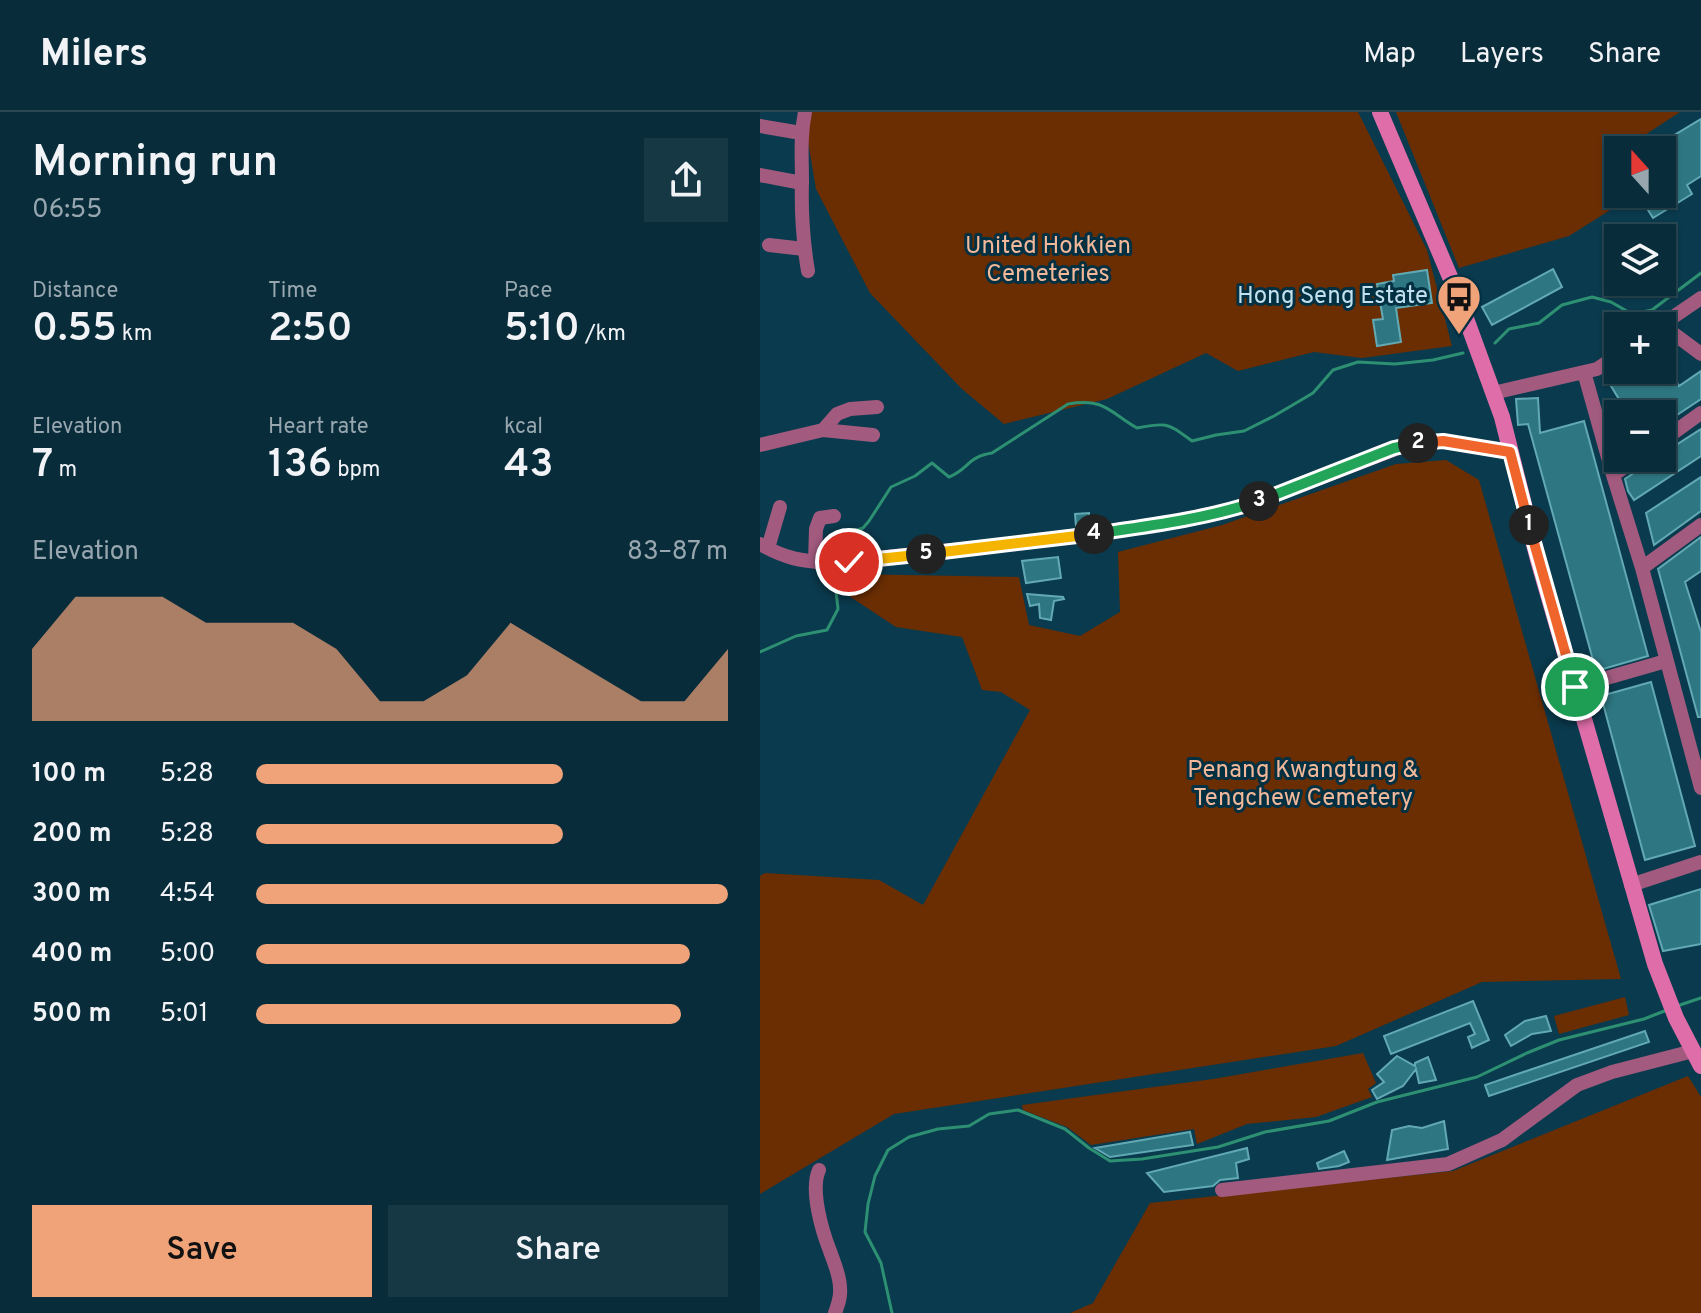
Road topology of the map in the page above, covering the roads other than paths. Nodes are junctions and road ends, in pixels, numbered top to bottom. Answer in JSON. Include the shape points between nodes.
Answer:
{"nodes":[{"id":1,"x":805,"y":112,"type":"edge"},
{"id":2,"x":1380,"y":112,"type":"edge"},
{"id":3,"x":760,"y":126,"type":"edge"},
{"id":4,"x":801,"y":133,"type":"junction"},
{"id":5,"x":760,"y":175,"type":"edge"},
{"id":6,"x":802,"y":183,"type":"junction"},
{"id":7,"x":769,"y":245,"type":"dead end"},
{"id":8,"x":804,"y":249,"type":"junction"},
{"id":9,"x":808,"y":271,"type":"dead end"},
{"id":10,"x":1701,"y":298,"type":"edge"},
{"id":11,"x":1676,"y":316,"type":"edge"},
{"id":12,"x":1676,"y":336,"type":"edge"},
{"id":13,"x":1701,"y":354,"type":"edge"},
{"id":14,"x":1604,"y":364,"type":"edge"},
{"id":15,"x":1584,"y":372,"type":"junction"},
{"id":16,"x":1493,"y":393,"type":"junction"},
{"id":17,"x":877,"y":407,"type":"dead end"},
{"id":18,"x":1701,"y":413,"type":"edge"},
{"id":19,"x":823,"y":430,"type":"junction"},
{"id":20,"x":1676,"y":431,"type":"edge"},
{"id":21,"x":873,"y":435,"type":"dead end"},
{"id":22,"x":760,"y":445,"type":"edge"},
{"id":23,"x":1510,"y":452,"type":"junction"},
{"id":24,"x":1617,"y":472,"type":"edge"},
{"id":25,"x":1613,"y":475,"type":"junction"},
{"id":26,"x":780,"y":507,"type":"dead end"},
{"id":27,"x":834,"y":516,"type":"dead end"},
{"id":28,"x":1701,"y":525,"type":"edge"},
{"id":29,"x":764,"y":546,"type":"edge"},
{"id":30,"x":823,"y":562,"type":"junction"},
{"id":31,"x":1642,"y":568,"type":"junction"},
{"id":32,"x":1666,"y":661,"type":"junction"},
{"id":33,"x":1581,"y":685,"type":"junction"},
{"id":34,"x":1701,"y":788,"type":"edge"},
{"id":35,"x":1701,"y":862,"type":"edge"},
{"id":36,"x":1631,"y":885,"type":"junction"},
{"id":37,"x":1697,"y":1058,"type":"edge"},
{"id":38,"x":819,"y":1170,"type":"dead end"},
{"id":39,"x":1222,"y":1190,"type":"dead end"},
{"id":40,"x":835,"y":1313,"type":"edge"}],
"edges":[{"from":1,"to":4,"type":"street"},
{"from":2,"to":16,"type":"main road"},
{"from":3,"to":4,"type":"street"},
{"from":4,"to":6,"type":"street"},
{"from":5,"to":6,"type":"street"},
{"from":6,"to":8,"type":"street"},
{"from":7,"to":8,"type":"street"},
{"from":8,"to":9,"type":"street"},
{"from":10,"to":11,"type":"street"},
{"from":12,"to":13,"type":"street"},
{"from":14,"to":15,"type":"street"},
{"from":15,"to":16,"type":"street"},
{"from":15,"to":25,"type":"street"},
{"from":16,"to":23,"type":"main road"},
{"from":17,"to":19,"type":"street","via":[[837,414]]},
{"from":18,"to":20,"type":"street"},
{"from":19,"to":21,"type":"street"},
{"from":19,"to":22,"type":"street"},
{"from":23,"to":30,"type":"street","via":[[1443,441],[1409,444],[1243,507],[1167,523]]},
{"from":23,"to":33,"type":"main road","via":[[1538,560]]},
{"from":24,"to":25,"type":"street"},
{"from":25,"to":31,"type":"street"},
{"from":26,"to":29,"type":"street"},
{"from":27,"to":30,"type":"street","via":[[820,518],[816,529]]},
{"from":28,"to":31,"type":"street"},
{"from":29,"to":30,"type":"street","via":[[796,560]]},
{"from":31,"to":32,"type":"street"},
{"from":32,"to":33,"type":"street"},
{"from":32,"to":34,"type":"street"},
{"from":33,"to":36,"type":"main road"},
{"from":35,"to":36,"type":"street"},
{"from":36,"to":37,"type":"main road","via":[[1668,1000]]},
{"from":37,"to":39,"type":"street","via":[[1612,1072],[1577,1085],[1502,1140],[1448,1164]]},
{"from":38,"to":40,"type":"street","via":[[817,1201],[840,1284]]}]}
